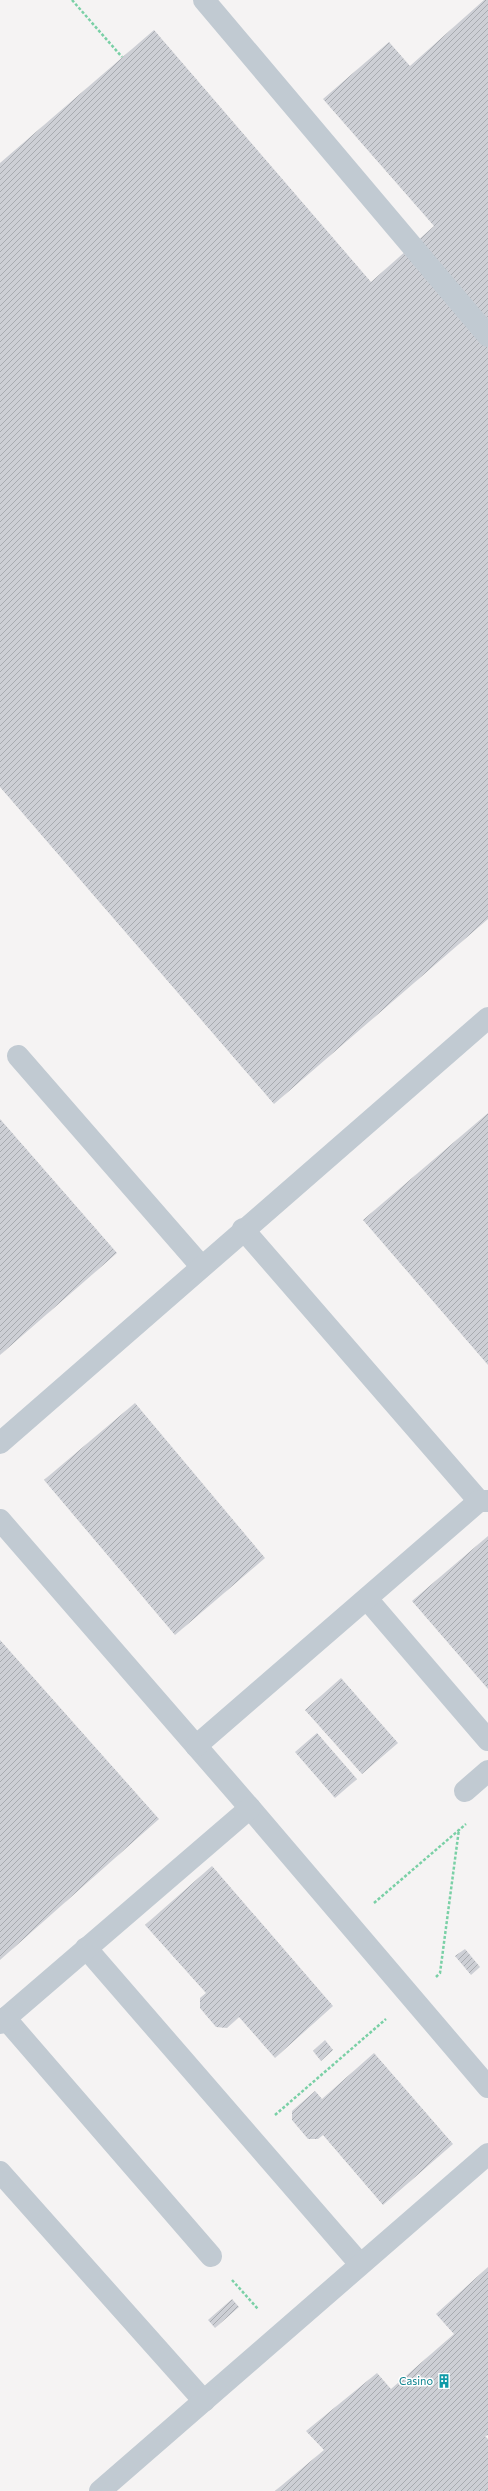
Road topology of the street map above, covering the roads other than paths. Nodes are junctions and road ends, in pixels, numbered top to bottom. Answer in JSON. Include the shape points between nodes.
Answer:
{"nodes":[{"id":1,"x":204,"y":0,"type":"edge"},
{"id":2,"x":488,"y":336,"type":"edge"},
{"id":3,"x":488,"y":1018,"type":"edge"},
{"id":4,"x":18,"y":1056,"type":"dead end"},
{"id":5,"x":243,"y":1229,"type":"junction"},
{"id":6,"x":201,"y":1266,"type":"junction"},
{"id":7,"x":0,"y":1444,"type":"edge"},
{"id":8,"x":484,"y":1501,"type":"edge"},
{"id":9,"x":0,"y":1520,"type":"edge"},
{"id":10,"x":367,"y":1599,"type":"junction"},
{"id":11,"x":488,"y":1740,"type":"edge"},
{"id":12,"x":196,"y":1746,"type":"junction"},
{"id":13,"x":488,"y":1772,"type":"edge"},
{"id":14,"x":465,"y":1791,"type":"road end"},
{"id":15,"x":250,"y":1808,"type":"junction"},
{"id":16,"x":86,"y":1948,"type":"junction"},
{"id":17,"x":3,"y":2020,"type":"edge"},
{"id":18,"x":488,"y":2087,"type":"edge"},
{"id":19,"x":488,"y":2154,"type":"edge"},
{"id":20,"x":0,"y":2172,"type":"edge"},
{"id":21,"x":211,"y":2256,"type":"road end"},
{"id":22,"x":360,"y":2264,"type":"junction"},
{"id":23,"x":204,"y":2401,"type":"junction"},
{"id":24,"x":100,"y":2491,"type":"edge"}],
"edges":[{"from":1,"to":2,"type":"lane"},
{"from":3,"to":5,"type":"lane"},
{"from":4,"to":6,"type":"lane"},
{"from":5,"to":6,"type":"lane"},
{"from":5,"to":8,"type":"lane"},
{"from":6,"to":7,"type":"lane"},
{"from":8,"to":10,"type":"lane"},
{"from":9,"to":12,"type":"lane"},
{"from":10,"to":11,"type":"lane"},
{"from":10,"to":12,"type":"lane"},
{"from":12,"to":15,"type":"lane"},
{"from":13,"to":14,"type":"lane"},
{"from":15,"to":16,"type":"lane"},
{"from":15,"to":18,"type":"lane"},
{"from":16,"to":17,"type":"lane"},
{"from":16,"to":22,"type":"lane"},
{"from":17,"to":21,"type":"lane"},
{"from":19,"to":22,"type":"lane"},
{"from":20,"to":23,"type":"lane"},
{"from":22,"to":23,"type":"lane"},
{"from":23,"to":24,"type":"lane"}]}
